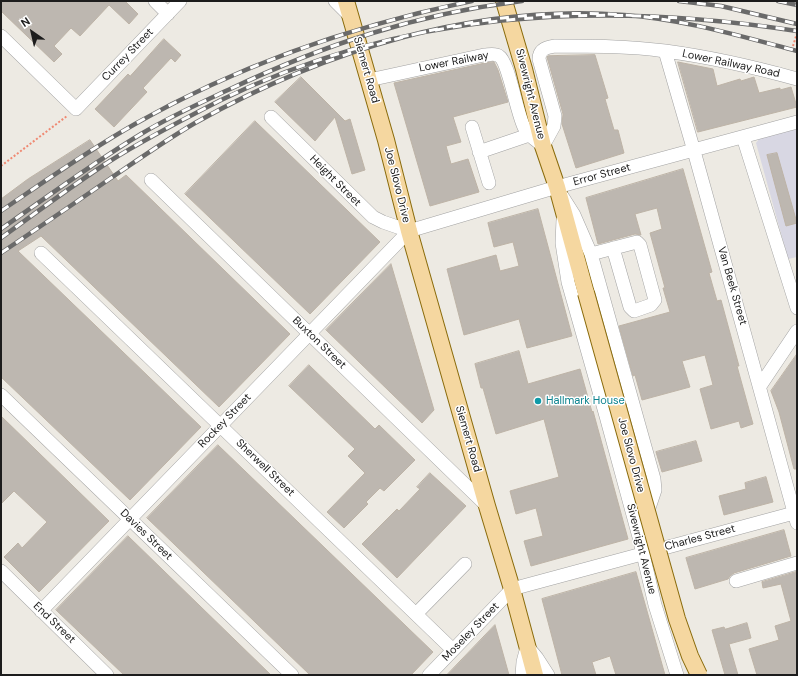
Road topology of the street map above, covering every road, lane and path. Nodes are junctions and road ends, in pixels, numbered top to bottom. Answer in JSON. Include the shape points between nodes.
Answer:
{"nodes":[{"id":1,"x":154,"y":1,"type":"edge"},
{"id":2,"x":180,"y":1,"type":"edge"},
{"id":3,"x":335,"y":1,"type":"edge"},
{"id":4,"x":504,"y":1,"type":"edge"},
{"id":5,"x":348,"y":8,"type":"edge"},
{"id":6,"x":168,"y":14,"type":"junction"},
{"id":7,"x":797,"y":33,"type":"edge"},
{"id":8,"x":1,"y":36,"type":"edge"},
{"id":9,"x":796,"y":41,"type":"edge"},
{"id":10,"x":793,"y":46,"type":"dead end"},
{"id":11,"x":665,"y":51,"type":"junction"},
{"id":12,"x":797,"y":79,"type":"edge"},
{"id":13,"x":369,"y":80,"type":"junction"},
{"id":14,"x":76,"y":109,"type":"junction"},
{"id":15,"x":271,"y":117,"type":"dead end"},
{"id":16,"x":797,"y":122,"type":"edge"},
{"id":17,"x":472,"y":127,"type":"dead end"},
{"id":18,"x":529,"y":134,"type":"junction"},
{"id":19,"x":743,"y":137,"type":"junction"},
{"id":20,"x":386,"y":140,"type":"joint"},
{"id":21,"x":543,"y":146,"type":"junction"},
{"id":22,"x":694,"y":151,"type":"junction"},
{"id":23,"x":480,"y":152,"type":"junction"},
{"id":24,"x":1,"y":166,"type":"edge"},
{"id":25,"x":151,"y":180,"type":"dead end"},
{"id":26,"x":489,"y":183,"type":"dead end"},
{"id":27,"x":557,"y":188,"type":"junction"},
{"id":28,"x":564,"y":213,"type":"junction"},
{"id":29,"x":409,"y":231,"type":"junction"},
{"id":30,"x":613,"y":248,"type":"junction"},
{"id":31,"x":41,"y":253,"type":"dead end"},
{"id":32,"x":591,"y":254,"type":"junction"},
{"id":33,"x":797,"y":308,"type":"edge"},
{"id":34,"x":797,"y":331,"type":"edge"},
{"id":35,"x":309,"y":333,"type":"junction"},
{"id":36,"x":760,"y":386,"type":"junction"},
{"id":37,"x":1,"y":395,"type":"edge"},
{"id":38,"x":221,"y":425,"type":"junction"},
{"id":39,"x":487,"y":506,"type":"junction"},
{"id":40,"x":796,"y":518,"type":"edge"},
{"id":41,"x":130,"y":519,"type":"junction"},
{"id":42,"x":639,"y":537,"type":"junction"},
{"id":43,"x":643,"y":553,"type":"junction"},
{"id":44,"x":797,"y":563,"type":"edge"},
{"id":45,"x":465,"y":564,"type":"dead end"},
{"id":46,"x":1,"y":571,"type":"edge"},
{"id":47,"x":736,"y":580,"type":"dead end"},
{"id":48,"x":512,"y":589,"type":"junction"},
{"id":49,"x":41,"y":611,"type":"junction"},
{"id":50,"x":416,"y":614,"type":"junction"},
{"id":51,"x":527,"y":646,"type":"junction"},
{"id":52,"x":453,"y":650,"type":"junction"},
{"id":53,"x":103,"y":674,"type":"edge"},
{"id":54,"x":292,"y":675,"type":"edge"},
{"id":55,"x":429,"y":675,"type":"edge"},
{"id":56,"x":522,"y":675,"type":"edge"},
{"id":57,"x":536,"y":675,"type":"edge"},
{"id":58,"x":548,"y":675,"type":"edge"},
{"id":59,"x":677,"y":675,"type":"edge"},
{"id":60,"x":699,"y":675,"type":"edge"}],
"edges":[{"from":1,"to":6,"type":"street"},
{"from":2,"to":6,"type":"street","name":"Currey Street"},
{"from":3,"to":5,"type":"street"},
{"from":4,"to":21,"type":"main road","name":"Sivewright Avenue"},
{"from":5,"to":13,"type":"main road","name":"Siemert Road"},
{"from":6,"to":14,"type":"street","name":"Currey Street"},
{"from":7,"to":9,"type":"path"},
{"from":8,"to":14,"type":"street"},
{"from":9,"to":10,"type":"path"},
{"from":11,"to":12,"type":"street","name":"Lower Railway Road","via":[[761,69]]},
{"from":11,"to":21,"type":"street","via":[[555,46],[544,49],[539,56],[540,65],[555,116],[554,126]]},
{"from":11,"to":22,"type":"street","name":"Van Beek Street"},
{"from":13,"to":18,"type":"street","name":"Lower Railway","via":[[484,55],[498,55],[502,59],[521,119]]},
{"from":13,"to":20,"type":"main road","name":"Siemert Road"},
{"from":14,"to":24,"type":"path"},
{"from":15,"to":29,"type":"street","name":"Height Street","via":[[373,217]]},
{"from":16,"to":19,"type":"street","name":"Error Street"},
{"from":17,"to":23,"type":"street"},
{"from":18,"to":21,"type":"street","name":"Lower Railway"},
{"from":18,"to":23,"type":"street"},
{"from":19,"to":22,"type":"street","name":"Error Street"},
{"from":19,"to":33,"type":"street"},
{"from":20,"to":29,"type":"main road","name":"Joe Slovo Drive"},
{"from":21,"to":27,"type":"main road","name":"Sivewright Avenue"},
{"from":22,"to":27,"type":"street","name":"Error Street"},
{"from":22,"to":36,"type":"street","name":"Van Beek Street"},
{"from":23,"to":26,"type":"street"},
{"from":25,"to":35,"type":"street","name":"Buxton Street"},
{"from":27,"to":28,"type":"main road","name":"Joe Slovo Drive"},
{"from":27,"to":29,"type":"street","name":"Error Street"},
{"from":27,"to":32,"type":"street","via":[[574,215]]},
{"from":28,"to":42,"type":"street","name":"Sivewright Avenue","via":[[562,242],[568,282]]},
{"from":28,"to":60,"type":"main road","name":"Joe Slovo Drive","bridge":true,"via":[[677,619]]},
{"from":29,"to":35,"type":"street","name":"Rockey Street"},
{"from":29,"to":39,"type":"main road","name":"Siemert Road"},
{"from":30,"to":30,"type":"street","via":[[630,307],[634,311],[651,305],[655,300],[642,246],[637,242]]},
{"from":30,"to":32,"type":"street"},
{"from":31,"to":38,"type":"street","name":"Sherwell Street"},
{"from":32,"to":42,"type":"street","via":[[654,479],[654,496]]},
{"from":34,"to":36,"type":"street"},
{"from":35,"to":38,"type":"street","name":"Rockey Street"},
{"from":35,"to":39,"type":"street","name":"Buxton Street"},
{"from":36,"to":40,"type":"street","name":"Van Beek Street"},
{"from":37,"to":41,"type":"street","name":"Davies Street"},
{"from":38,"to":41,"type":"street","name":"Rockey Street"},
{"from":38,"to":50,"type":"street","name":"Sherwell Street"},
{"from":39,"to":48,"type":"main road","name":"Siemert Road"},
{"from":40,"to":43,"type":"street","name":"Charles Street"},
{"from":41,"to":49,"type":"street","name":"Rockey Street"},
{"from":41,"to":54,"type":"street","name":"Davies Street"},
{"from":42,"to":43,"type":"street","name":"Sivewright Avenue"},
{"from":43,"to":48,"type":"street","name":"Charles Street"},
{"from":43,"to":59,"type":"street","name":"Sivewright Avenue","via":[[655,605]]},
{"from":44,"to":47,"type":"street"},
{"from":45,"to":50,"type":"street"},
{"from":46,"to":49,"type":"street","name":"End Street"},
{"from":48,"to":51,"type":"main road","name":"Siemert Road"},
{"from":48,"to":52,"type":"street","name":"Moseley Street"},
{"from":49,"to":53,"type":"street","name":"End Street"},
{"from":50,"to":52,"type":"street","name":"Sherwell Street"},
{"from":51,"to":56,"type":"street","name":"Siemert Road"},
{"from":51,"to":57,"type":"main road","name":"Siemert Road"},
{"from":51,"to":58,"type":"street","name":"Siemert Road"},
{"from":52,"to":55,"type":"street","name":"Moseley Street"}]}
